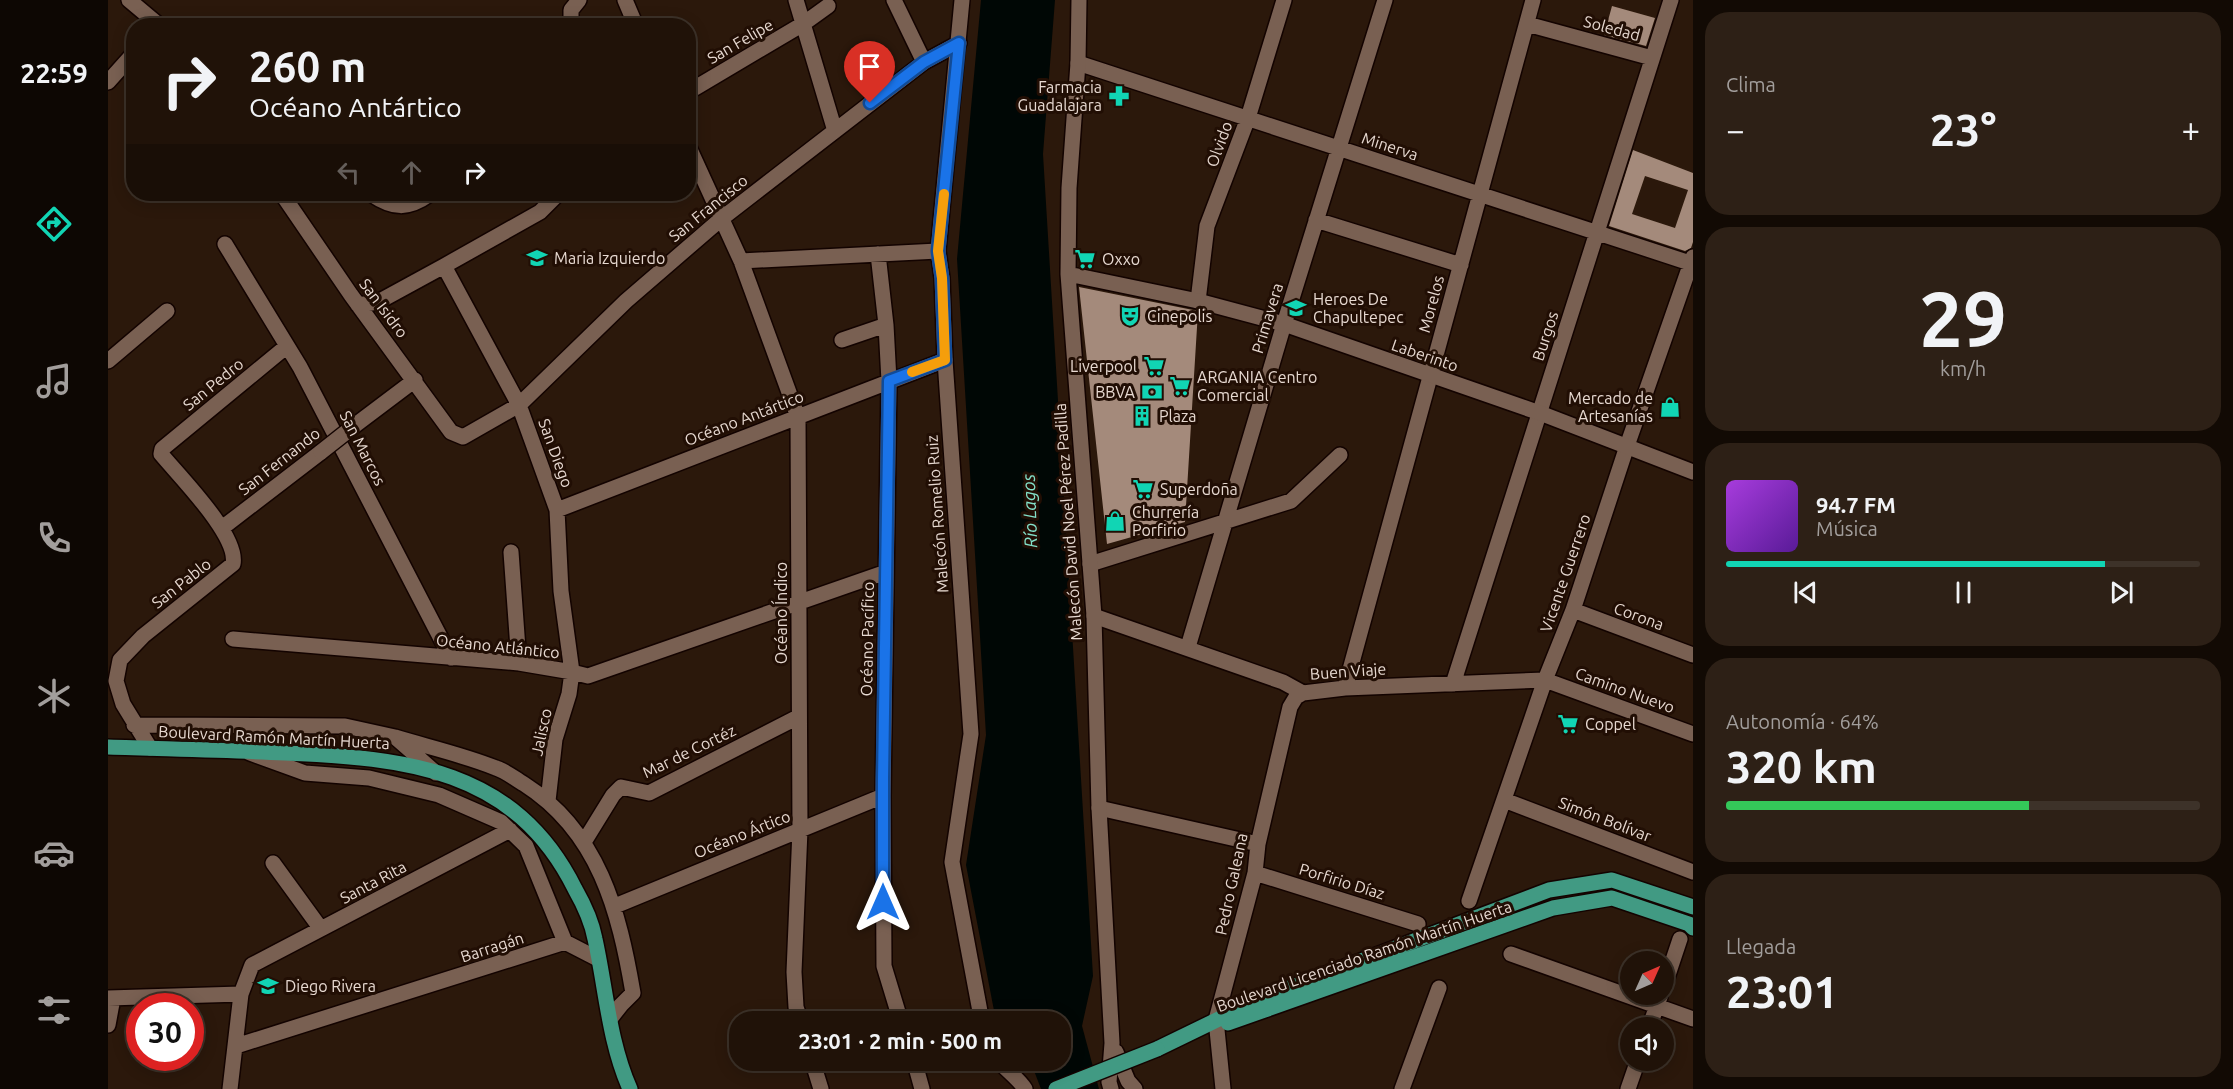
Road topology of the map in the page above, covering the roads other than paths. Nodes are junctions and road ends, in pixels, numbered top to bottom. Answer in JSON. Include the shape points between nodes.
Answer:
{"nodes":[{"id":1,"x":129,"y":0,"type":"edge"},
{"id":2,"x":579,"y":0,"type":"edge"},
{"id":3,"x":625,"y":0,"type":"edge"},
{"id":4,"x":796,"y":0,"type":"edge"},
{"id":5,"x":894,"y":0,"type":"edge"},
{"id":6,"x":963,"y":0,"type":"edge"},
{"id":7,"x":1079,"y":0,"type":"edge"},
{"id":8,"x":1284,"y":0,"type":"edge"},
{"id":9,"x":1385,"y":0,"type":"edge"},
{"id":10,"x":1533,"y":0,"type":"edge"},
{"id":11,"x":1671,"y":0,"type":"edge"},
{"id":12,"x":828,"y":6,"type":"dead end"},
{"id":13,"x":151,"y":18,"type":"edge"},
{"id":14,"x":571,"y":18,"type":"edge"},
{"id":15,"x":633,"y":18,"type":"edge"},
{"id":16,"x":803,"y":24,"type":"junction"},
{"id":17,"x":1527,"y":24,"type":"junction"},
{"id":18,"x":959,"y":43,"type":"junction"},
{"id":19,"x":1652,"y":58,"type":"junction"},
{"id":20,"x":126,"y":62,"type":"edge"},
{"id":21,"x":924,"y":62,"type":"junction"},
{"id":22,"x":1078,"y":63,"type":"junction"},
{"id":23,"x":108,"y":82,"type":"edge"},
{"id":24,"x":696,"y":87,"type":"edge"},
{"id":25,"x":1248,"y":118,"type":"junction"},
{"id":26,"x":835,"y":131,"type":"junction"},
{"id":27,"x":1339,"y":148,"type":"junction"},
{"id":28,"x":696,"y":163,"type":"edge"},
{"id":29,"x":1480,"y":195,"type":"junction"},
{"id":30,"x":287,"y":201,"type":"edge"},
{"id":31,"x":382,"y":201,"type":"edge"},
{"id":32,"x":419,"y":201,"type":"edge"},
{"id":33,"x":551,"y":201,"type":"edge"},
{"id":34,"x":721,"y":219,"type":"junction"},
{"id":35,"x":1316,"y":220,"type":"junction"},
{"id":36,"x":1597,"y":233,"type":"junction"},
{"id":37,"x":225,"y":244,"type":"dead end"},
{"id":38,"x":938,"y":251,"type":"junction"},
{"id":39,"x":878,"y":254,"type":"junction"},
{"id":40,"x":741,"y":261,"type":"junction"},
{"id":41,"x":1692,"y":262,"type":"edge"},
{"id":42,"x":1461,"y":265,"type":"junction"},
{"id":43,"x":444,"y":266,"type":"junction"},
{"id":44,"x":1068,"y":274,"type":"junction"},
{"id":45,"x":1198,"y":301,"type":"junction"},
{"id":46,"x":358,"y":305,"type":"junction"},
{"id":47,"x":167,"y":311,"type":"dead end"},
{"id":48,"x":1284,"y":324,"type":"junction"},
{"id":49,"x":886,"y":325,"type":"junction"},
{"id":50,"x":842,"y":340,"type":"dead end"},
{"id":51,"x":287,"y":346,"type":"junction"},
{"id":52,"x":945,"y":360,"type":"junction"},
{"id":53,"x":108,"y":361,"type":"edge"},
{"id":54,"x":1430,"y":376,"type":"junction"},
{"id":55,"x":415,"y":380,"type":"junction"},
{"id":56,"x":889,"y":381,"type":"junction"},
{"id":57,"x":519,"y":405,"type":"junction"},
{"id":58,"x":1539,"y":413,"type":"junction"},
{"id":59,"x":798,"y":417,"type":"junction"},
{"id":60,"x":463,"y":436,"type":"joint"},
{"id":61,"x":1627,"y":446,"type":"junction"},
{"id":62,"x":162,"y":449,"type":"joint"},
{"id":63,"x":1340,"y":455,"type":"dead end"},
{"id":64,"x":1693,"y":472,"type":"edge"},
{"id":65,"x":557,"y":510,"type":"junction"},
{"id":66,"x":1225,"y":522,"type":"junction"},
{"id":67,"x":222,"y":528,"type":"junction"},
{"id":68,"x":511,"y":552,"type":"dead end"},
{"id":69,"x":1090,"y":564,"type":"junction"},
{"id":70,"x":886,"y":572,"type":"junction"},
{"id":71,"x":800,"y":602,"type":"junction"},
{"id":72,"x":1573,"y":610,"type":"junction"},
{"id":73,"x":1094,"y":616,"type":"junction"},
{"id":74,"x":233,"y":639,"type":"dead end"},
{"id":75,"x":1188,"y":647,"type":"junction"},
{"id":76,"x":1693,"y":655,"type":"edge"},
{"id":77,"x":451,"y":658,"type":"junction"},
{"id":78,"x":519,"y":663,"type":"junction"},
{"id":79,"x":572,"y":672,"type":"junction"},
{"id":80,"x":1545,"y":680,"type":"junction"},
{"id":81,"x":1453,"y":684,"type":"junction"},
{"id":82,"x":1345,"y":688,"type":"junction"},
{"id":83,"x":1303,"y":693,"type":"junction"},
{"id":84,"x":798,"y":717,"type":"junction"},
{"id":85,"x":134,"y":725,"type":"junction"},
{"id":86,"x":1693,"y":734,"type":"edge"},
{"id":87,"x":395,"y":737,"type":"junction"},
{"id":88,"x":108,"y":747,"type":"edge"},
{"id":89,"x":150,"y":748,"type":"junction"},
{"id":90,"x":241,"y":750,"type":"junction"},
{"id":91,"x":436,"y":773,"type":"junction"},
{"id":92,"x":883,"y":796,"type":"junction"},
{"id":93,"x":1504,"y":800,"type":"junction"},
{"id":94,"x":548,"y":801,"type":"junction"},
{"id":95,"x":1098,"y":808,"type":"junction"},
{"id":96,"x":510,"y":830,"type":"junction"},
{"id":97,"x":800,"y":830,"type":"junction"},
{"id":98,"x":584,"y":842,"type":"junction"},
{"id":99,"x":1258,"y":844,"type":"junction"},
{"id":100,"x":273,"y":863,"type":"dead end"},
{"id":101,"x":1693,"y":872,"type":"edge"},
{"id":102,"x":1255,"y":873,"type":"junction"},
{"id":103,"x":1468,"y":901,"type":"dead end"},
{"id":104,"x":615,"y":906,"type":"junction"},
{"id":105,"x":1693,"y":907,"type":"edge"},
{"id":106,"x":1418,"y":924,"type":"dead end"},
{"id":107,"x":1693,"y":928,"type":"edge"},
{"id":108,"x":321,"y":930,"type":"junction"},
{"id":109,"x":1680,"y":939,"type":"dead end"},
{"id":110,"x":565,"y":942,"type":"junction"},
{"id":111,"x":1511,"y":954,"type":"dead end"},
{"id":112,"x":1674,"y":957,"type":"edge"},
{"id":113,"x":598,"y":959,"type":"junction"},
{"id":114,"x":1439,"y":987,"type":"dead end"},
{"id":115,"x":1620,"y":988,"type":"edge"},
{"id":116,"x":241,"y":994,"type":"junction"},
{"id":117,"x":110,"y":998,"type":"edge"},
{"id":118,"x":1668,"y":1005,"type":"edge"},
{"id":119,"x":797,"y":1011,"type":"edge"},
{"id":120,"x":898,"y":1011,"type":"edge"},
{"id":121,"x":980,"y":1011,"type":"edge"},
{"id":122,"x":1693,"y":1018,"type":"edge"},
{"id":123,"x":610,"y":1019,"type":"junction"},
{"id":124,"x":108,"y":1025,"type":"edge"},
{"id":125,"x":1211,"y":1025,"type":"junction"},
{"id":126,"x":1112,"y":1043,"type":"junction"},
{"id":127,"x":236,"y":1046,"type":"junction"},
{"id":128,"x":815,"y":1071,"type":"edge"},
{"id":129,"x":917,"y":1071,"type":"edge"},
{"id":130,"x":1007,"y":1071,"type":"edge"},
{"id":131,"x":1634,"y":1071,"type":"edge"},
{"id":132,"x":230,"y":1089,"type":"edge"},
{"id":133,"x":630,"y":1089,"type":"edge"},
{"id":134,"x":821,"y":1089,"type":"edge"},
{"id":135,"x":922,"y":1089,"type":"edge"},
{"id":136,"x":1024,"y":1089,"type":"edge"},
{"id":137,"x":1056,"y":1089,"type":"edge"},
{"id":138,"x":1111,"y":1089,"type":"edge"},
{"id":139,"x":1135,"y":1089,"type":"edge"},
{"id":140,"x":1223,"y":1089,"type":"edge"},
{"id":141,"x":1402,"y":1089,"type":"edge"},
{"id":142,"x":1628,"y":1089,"type":"edge"}],
"edges":[{"from":1,"to":13,"type":"street"},
{"from":2,"to":14,"type":"street","via":[[571,10]]},
{"from":3,"to":15,"type":"street"},
{"from":4,"to":16,"type":"street"},
{"from":5,"to":21,"type":"street"},
{"from":6,"to":18,"type":"street","name":"Malecón Romelio Ruiz"},
{"from":7,"to":22,"type":"street","name":"Malecón David Noel Pérez Padilla"},
{"from":8,"to":25,"type":"street","name":"Olvido"},
{"from":9,"to":27,"type":"street","name":"Primavera"},
{"from":10,"to":17,"type":"street","name":"Morelos"},
{"from":11,"to":19,"type":"street","name":"Burgos"},
{"from":12,"to":16,"type":"street","name":"San Felipe"},
{"from":16,"to":24,"type":"street","name":"San Felipe"},
{"from":16,"to":26,"type":"street"},
{"from":17,"to":19,"type":"street","name":"Soledad"},
{"from":17,"to":29,"type":"street","name":"Morelos"},
{"from":18,"to":21,"type":"street","name":"San Francisco"},
{"from":18,"to":38,"type":"street","name":"Malecón Romelio Ruiz"},
{"from":19,"to":36,"type":"street","name":"Burgos"},
{"from":20,"to":23,"type":"street"},
{"from":21,"to":26,"type":"street","name":"San Francisco"},
{"from":22,"to":25,"type":"street","name":"Minerva"},
{"from":22,"to":44,"type":"street","name":"Malecón David Noel Pérez Padilla","via":[[1069,188]]},
{"from":25,"to":27,"type":"street","name":"Minerva"},
{"from":25,"to":45,"type":"street","name":"Olvido","via":[[1207,226]]},
{"from":26,"to":34,"type":"street","name":"San Francisco"},
{"from":27,"to":29,"type":"street","name":"Minerva"},
{"from":27,"to":35,"type":"street","name":"Primavera"},
{"from":28,"to":34,"type":"street"},
{"from":29,"to":36,"type":"street","name":"Minerva"},
{"from":29,"to":42,"type":"street","name":"Morelos"},
{"from":30,"to":46,"type":"street","name":"San Isidro"},
{"from":31,"to":32,"type":"street","via":[[403,206]]},
{"from":33,"to":43,"type":"street","via":[[540,212]]},
{"from":34,"to":40,"type":"street","name":"Océano Índico"},
{"from":34,"to":57,"type":"street","name":"San Francisco","via":[[626,301]]},
{"from":35,"to":42,"type":"street"},
{"from":35,"to":48,"type":"street","name":"Primavera"},
{"from":36,"to":41,"type":"street","name":"Minerva"},
{"from":36,"to":58,"type":"street","name":"Burgos"},
{"from":37,"to":51,"type":"street","name":"San Marcos"},
{"from":38,"to":39,"type":"street"},
{"from":38,"to":52,"type":"street","name":"Malecón Romelio Ruiz"},
{"from":39,"to":40,"type":"street"},
{"from":39,"to":49,"type":"street","name":"Océano Pacífico"},
{"from":40,"to":59,"type":"street","name":"Océano Índico"},
{"from":41,"to":61,"type":"street","name":"Vicente Guerrero"},
{"from":42,"to":54,"type":"street","name":"Morelos"},
{"from":43,"to":46,"type":"street","via":[[378,302]]},
{"from":43,"to":57,"type":"street","name":"San Diego"},
{"from":44,"to":45,"type":"street","name":"Laberinto"},
{"from":44,"to":69,"type":"street","name":"Malecón David Noel Pérez Padilla"},
{"from":45,"to":48,"type":"street","name":"Laberinto"},
{"from":46,"to":55,"type":"street","name":"San Isidro"},
{"from":47,"to":53,"type":"street"},
{"from":48,"to":54,"type":"street","name":"Laberinto"},
{"from":48,"to":66,"type":"street","name":"Primavera"},
{"from":49,"to":50,"type":"street"},
{"from":49,"to":56,"type":"street","name":"Océano Pacífico"},
{"from":51,"to":62,"type":"street","name":"San Pedro"},
{"from":51,"to":77,"type":"street","name":"San Marcos"},
{"from":52,"to":56,"type":"street","name":"Océano Antártico"},
{"from":52,"to":121,"type":"street","name":"Malecón Romelio Ruiz","via":[[971,734],[952,862]]},
{"from":54,"to":58,"type":"street","name":"Laberinto"},
{"from":54,"to":82,"type":"street","name":"Morelos"},
{"from":55,"to":60,"type":"street","name":"San Isidro","via":[[451,432]]},
{"from":55,"to":67,"type":"street","name":"San Fernando","bridge":true},
{"from":56,"to":59,"type":"street","name":"Océano Antártico"},
{"from":56,"to":70,"type":"street","name":"Océano Pacífico"},
{"from":57,"to":60,"type":"street","name":"San Francisco"},
{"from":57,"to":65,"type":"street","name":"San Diego"},
{"from":58,"to":61,"type":"street","name":"Laberinto"},
{"from":58,"to":81,"type":"street","name":"Burgos"},
{"from":59,"to":65,"type":"street","name":"Océano Antártico"},
{"from":59,"to":71,"type":"street","name":"Océano Índico"},
{"from":61,"to":64,"type":"street","name":"Laberinto"},
{"from":61,"to":72,"type":"street","name":"Vicente Guerrero"},
{"from":62,"to":67,"type":"street","name":"San Pablo","via":[[161,454]]},
{"from":63,"to":66,"type":"street","via":[[1291,501]]},
{"from":65,"to":79,"type":"street","name":"San Diego","via":[[561,591]]},
{"from":66,"to":69,"type":"street"},
{"from":66,"to":75,"type":"street","name":"Primavera"},
{"from":67,"to":85,"type":"street","name":"San Pablo","via":[[235,556],[233,564],[142,636],[120,660],[116,681]]},
{"from":68,"to":78,"type":"street"},
{"from":69,"to":73,"type":"street","name":"Malecón David Noel Pérez Padilla"},
{"from":70,"to":71,"type":"street","name":"Océano Atlántico"},
{"from":70,"to":92,"type":"street","name":"Océano Pacífico"},
{"from":71,"to":79,"type":"street","name":"Océano Atlántico","via":[[588,676]]},
{"from":71,"to":84,"type":"street","name":"Océano Índico"},
{"from":72,"to":76,"type":"street","name":"Corona"},
{"from":72,"to":80,"type":"street","name":"Vicente Guerrero"},
{"from":73,"to":75,"type":"street","name":"Buen Viaje"},
{"from":73,"to":95,"type":"street","name":"Malecón David Noel Pérez Padilla"},
{"from":74,"to":77,"type":"street","name":"Océano Atlántico"},
{"from":75,"to":83,"type":"street","name":"Buen Viaje"},
{"from":77,"to":78,"type":"street","name":"Océano Atlántico"},
{"from":78,"to":79,"type":"street","name":"Océano Atlántico"},
{"from":79,"to":94,"type":"street","name":"Jalisco","via":[[555,739]]},
{"from":80,"to":81,"type":"street","name":"Buen Viaje"},
{"from":80,"to":86,"type":"street","name":"Camino Nuevo"},
{"from":80,"to":93,"type":"street","name":"Vicente Guerrero"},
{"from":81,"to":82,"type":"street","name":"Buen Viaje"},
{"from":82,"to":83,"type":"street","name":"Buen Viaje"},
{"from":83,"to":99,"type":"street","name":"Pedro Galeana","via":[[1290,707]]},
{"from":84,"to":97,"type":"street","name":"Océano Índico"},
{"from":84,"to":98,"type":"street","name":"Mar de Cortéz","via":[[649,793],[621,787]]},
{"from":85,"to":87,"type":"street","via":[[345,726]]},
{"from":85,"to":89,"type":"street","name":"San Pablo"},
{"from":87,"to":91,"type":"street"},
{"from":87,"to":94,"type":"street","via":[[498,768]]},
{"from":88,"to":89,"type":"main road","name":"Boulevard Ramón Martín Huerta"},
{"from":89,"to":90,"type":"main road","name":"Boulevard Ramón Martín Huerta"},
{"from":90,"to":91,"type":"main road","name":"Boulevard Ramón Martín Huerta","via":[[371,758]]},
{"from":90,"to":96,"type":"street","via":[[305,773],[369,778],[439,795],[501,822]]},
{"from":91,"to":113,"type":"main road","name":"Boulevard Ramón Martín Huerta","via":[[469,783],[519,814],[549,843],[576,889],[595,937]]},
{"from":92,"to":97,"type":"street","name":"Océano Ártico"},
{"from":92,"to":120,"type":"street","name":"Océano Pacífico","via":[[884,966]]},
{"from":93,"to":101,"type":"street","name":"Simón Bolívar"},
{"from":93,"to":103,"type":"street","name":"Vicente Guerrero"},
{"from":94,"to":98,"type":"street"},
{"from":95,"to":99,"type":"street"},
{"from":95,"to":126,"type":"street","name":"Malecón David Noel Pérez Padilla"},
{"from":96,"to":108,"type":"street","name":"Santa Rita"},
{"from":96,"to":110,"type":"street","via":[[526,846]]},
{"from":97,"to":104,"type":"street","name":"Océano Ártico"},
{"from":97,"to":119,"type":"street","name":"Océano Índico","via":[[794,972]]},
{"from":98,"to":104,"type":"street"},
{"from":99,"to":102,"type":"street","name":"Pedro Galeana"},
{"from":100,"to":108,"type":"street"},
{"from":102,"to":106,"type":"street","name":"Porfirio Díaz"},
{"from":102,"to":125,"type":"street","name":"Pedro Galeana"},
{"from":104,"to":123,"type":"street","via":[[633,993]]},
{"from":105,"to":125,"type":"main road","name":"Boulevard Licenciado Ramón Martín Huerta","via":[[1612,880],[1549,890],[1260,999]]},
{"from":107,"to":125,"type":"main road","name":"Boulevard Licenciado Ramón Martín Huerta","via":[[1612,898],[1553,908]]},
{"from":108,"to":116,"type":"street","name":"Santa Rita","via":[[252,966]]},
{"from":109,"to":112,"type":"street"},
{"from":110,"to":113,"type":"street"},
{"from":110,"to":127,"type":"street","name":"Barragán"},
{"from":111,"to":115,"type":"street"},
{"from":113,"to":123,"type":"main road","name":"Boulevard Ramón Martín Huerta"},
{"from":114,"to":141,"type":"street"},
{"from":116,"to":117,"type":"street"},
{"from":116,"to":127,"type":"street"},
{"from":117,"to":124,"type":"street"},
{"from":118,"to":122,"type":"street"},
{"from":123,"to":133,"type":"main road","name":"Boulevard Ramón Martín Huerta","via":[[621,1070]]},
{"from":125,"to":137,"type":"main road","bridge":true},
{"from":125,"to":140,"type":"street","name":"Pedro Galeana"},
{"from":126,"to":138,"type":"street"},
{"from":126,"to":139,"type":"street"},
{"from":127,"to":132,"type":"street"},
{"from":128,"to":134,"type":"street"},
{"from":129,"to":135,"type":"street"},
{"from":130,"to":136,"type":"street"},
{"from":131,"to":142,"type":"street"}]}
